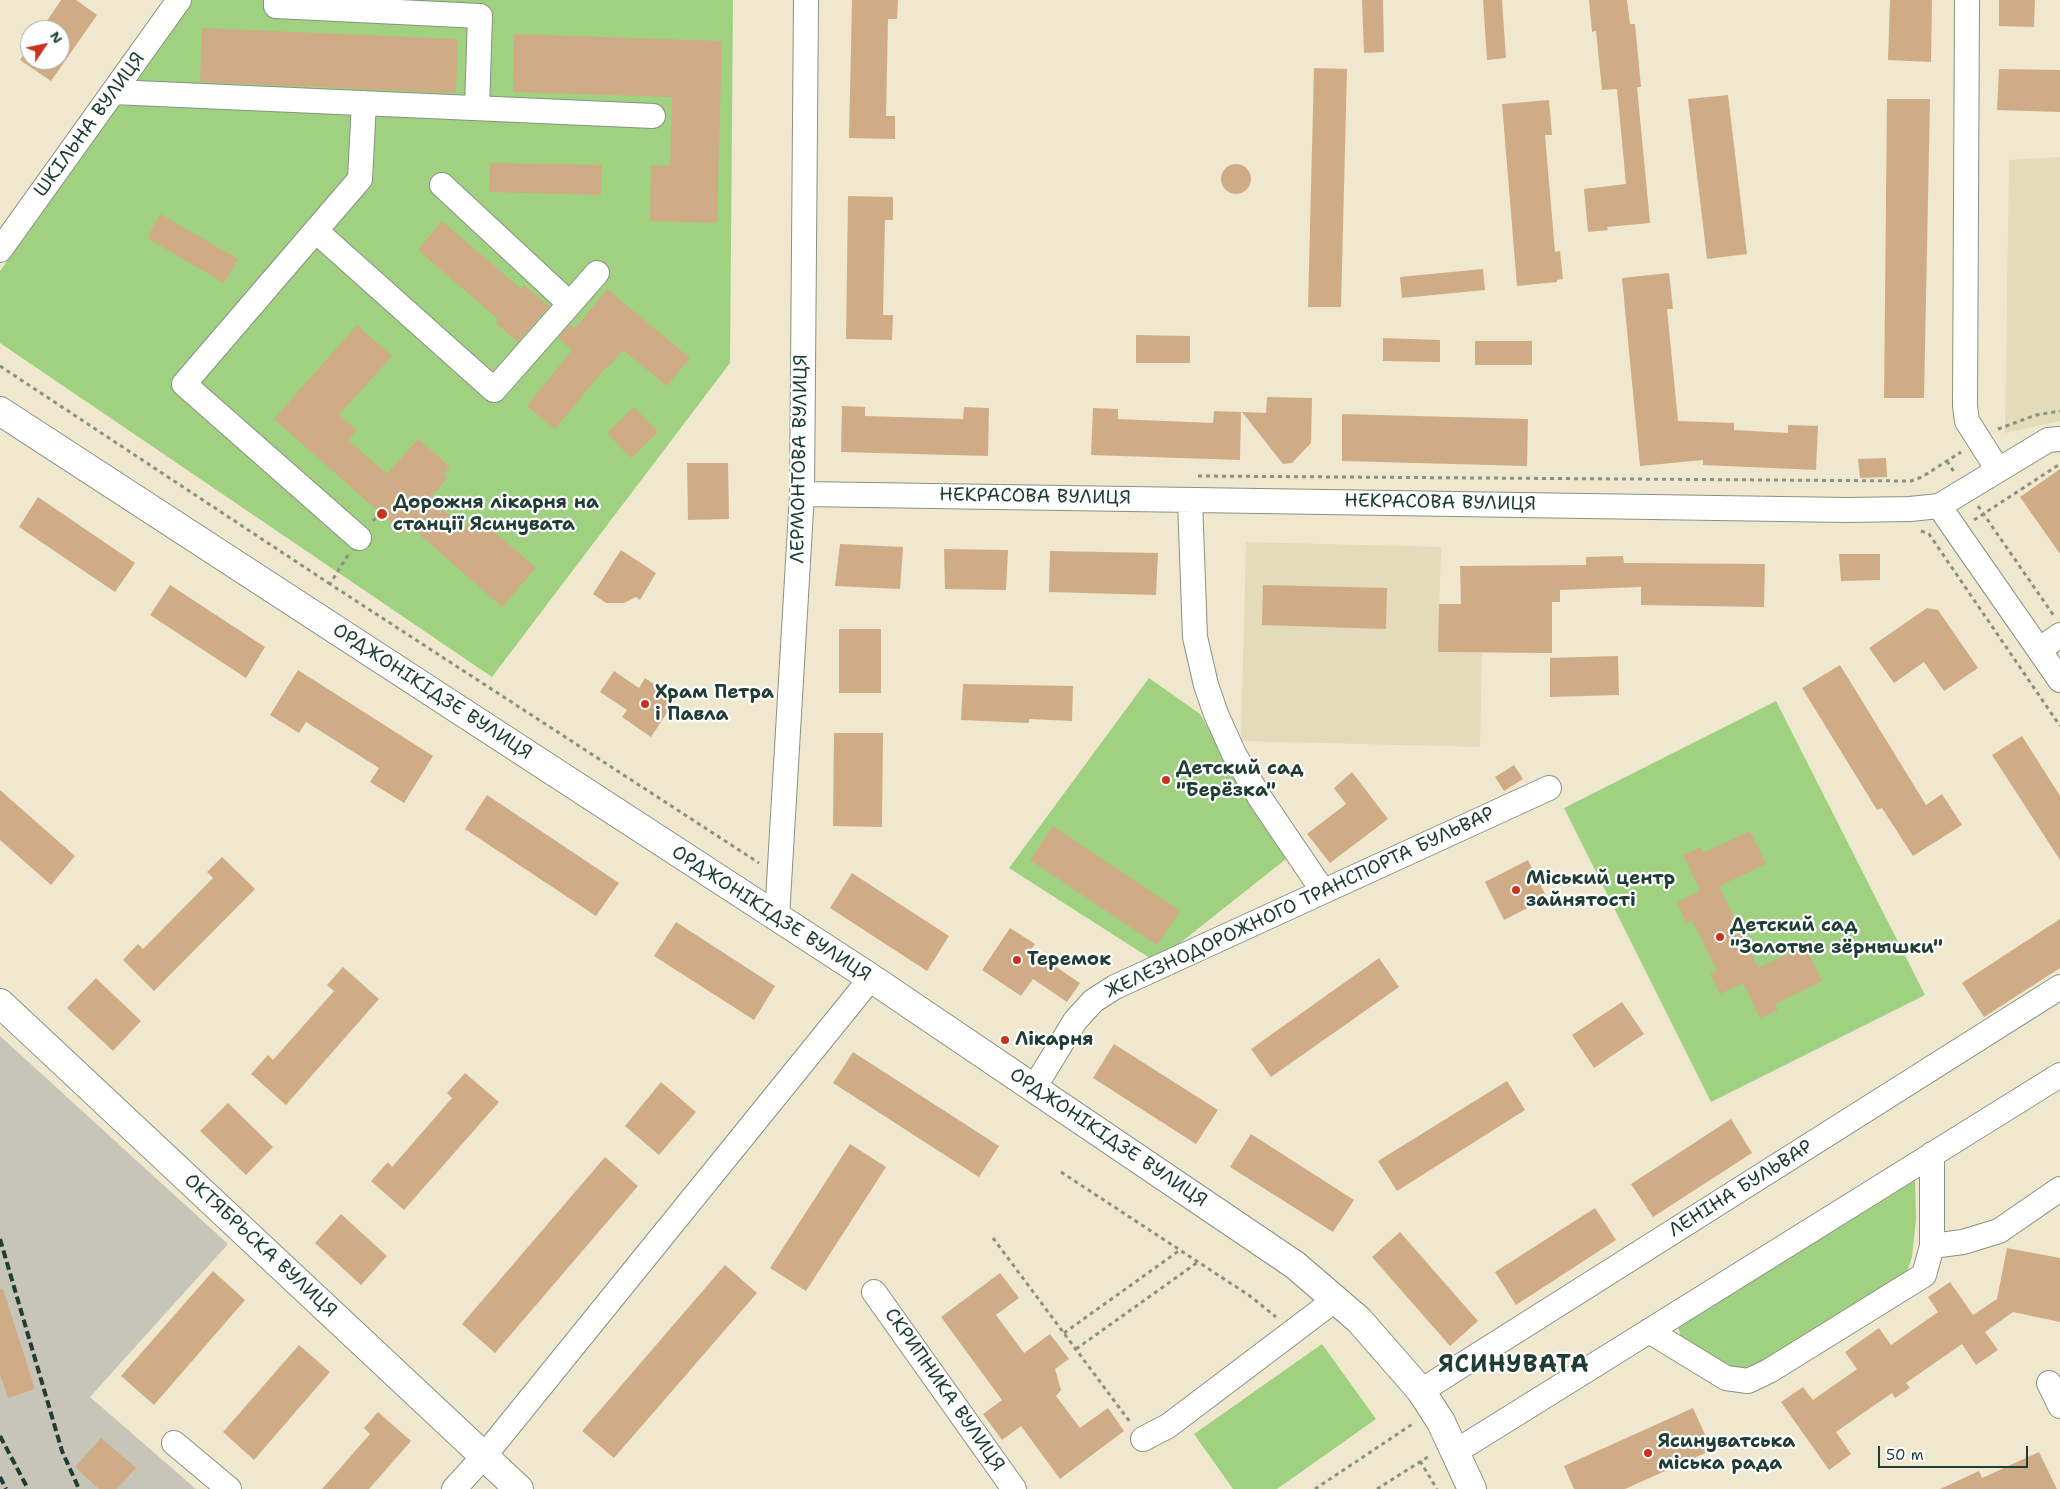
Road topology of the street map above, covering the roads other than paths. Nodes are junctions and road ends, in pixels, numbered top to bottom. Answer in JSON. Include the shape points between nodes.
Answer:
{"nodes":[{"id":1,"x":179,"y":0,"type":"edge"},
{"id":2,"x":276,"y":0,"type":"edge"},
{"id":3,"x":806,"y":0,"type":"edge"},
{"id":4,"x":1967,"y":0,"type":"edge"},
{"id":5,"x":113,"y":92,"type":"junction"},
{"id":6,"x":364,"y":103,"type":"junction"},
{"id":7,"x":477,"y":108,"type":"junction"},
{"id":8,"x":653,"y":116,"type":"dead end"},
{"id":9,"x":442,"y":185,"type":"dead end"},
{"id":10,"x":316,"y":231,"type":"junction"},
{"id":11,"x":0,"y":250,"type":"edge"},
{"id":12,"x":598,"y":273,"type":"dead end"},
{"id":13,"x":570,"y":304,"type":"junction"},
{"id":14,"x":0,"y":411,"type":"edge"},
{"id":15,"x":2060,"y":439,"type":"edge"},
{"id":16,"x":1998,"y":470,"type":"junction"},
{"id":17,"x":802,"y":494,"type":"junction"},
{"id":18,"x":1190,"y":500,"type":"junction"},
{"id":19,"x":1939,"y":506,"type":"junction"},
{"id":20,"x":359,"y":538,"type":"road end"},
{"id":21,"x":2057,"y":626,"type":"edge"},
{"id":22,"x":2039,"y":650,"type":"junction"},
{"id":23,"x":2060,"y":680,"type":"edge"},
{"id":24,"x":1549,"y":788,"type":"dead end"},
{"id":25,"x":1323,"y":891,"type":"junction"},
{"id":26,"x":777,"y":917,"type":"junction"},
{"id":27,"x":870,"y":978,"type":"junction"},
{"id":28,"x":2060,"y":987,"type":"edge"},
{"id":29,"x":0,"y":1003,"type":"edge"},
{"id":30,"x":2060,"y":1075,"type":"edge"},
{"id":31,"x":1034,"y":1088,"type":"junction"},
{"id":32,"x":1932,"y":1154,"type":"junction"},
{"id":33,"x":2060,"y":1189,"type":"edge"},
{"id":34,"x":1932,"y":1246,"type":"junction"},
{"id":35,"x":874,"y":1292,"type":"dead end"},
{"id":36,"x":1336,"y":1299,"type":"junction"},
{"id":37,"x":1649,"y":1331,"type":"junction"},
{"id":38,"x":2049,"y":1383,"type":"dead end"},
{"id":39,"x":1428,"y":1400,"type":"junction"},
{"id":40,"x":2060,"y":1406,"type":"edge"},
{"id":41,"x":1143,"y":1439,"type":"road end"},
{"id":42,"x":174,"y":1443,"type":"dead end"},
{"id":43,"x":1453,"y":1447,"type":"junction"},
{"id":44,"x":485,"y":1455,"type":"junction"},
{"id":45,"x":229,"y":1489,"type":"edge"},
{"id":46,"x":454,"y":1489,"type":"edge"},
{"id":47,"x":519,"y":1489,"type":"edge"},
{"id":48,"x":1014,"y":1489,"type":"edge"},
{"id":49,"x":1472,"y":1489,"type":"edge"}],
"edges":[{"from":1,"to":5,"type":"street","name":"ШКІЛЬНА ВУЛИЦЯ"},
{"from":2,"to":7,"type":"street","via":[[276,6],[480,16]]},
{"from":3,"to":17,"type":"street","name":"ЛЕРМОНТОВА ВУЛИЦЯ"},
{"from":4,"to":16,"type":"street","via":[[1965,406],[1968,421]]},
{"from":5,"to":6,"type":"street"},
{"from":5,"to":11,"type":"street","name":"ШКІЛЬНА ВУЛИЦЯ"},
{"from":6,"to":7,"type":"street"},
{"from":6,"to":10,"type":"street","via":[[360,179]]},
{"from":7,"to":8,"type":"street"},
{"from":9,"to":13,"type":"street"},
{"from":10,"to":13,"type":"street","via":[[494,390]]},
{"from":10,"to":20,"type":"street","via":[[184,384]]},
{"from":12,"to":13,"type":"street"},
{"from":14,"to":26,"type":"main road","name":"ОРДЖОНІКІДЗЕ ВУЛИЦЯ"},
{"from":15,"to":16,"type":"street","name":"НЕКРАСОВА ВУЛИЦЯ","via":[[2048,440]]},
{"from":16,"to":19,"type":"street","name":"НЕКРАСОВА ВУЛИЦЯ"},
{"from":17,"to":18,"type":"street","name":"НЕКРАСОВА ВУЛИЦЯ"},
{"from":17,"to":26,"type":"street","name":"ЛЕРМОНТОВА ВУЛИЦЯ"},
{"from":18,"to":19,"type":"street","name":"НЕКРАСОВА ВУЛИЦЯ","via":[[1846,510]]},
{"from":18,"to":25,"type":"street","via":[[1195,637],[1206,685],[1234,754]]},
{"from":19,"to":22,"type":"street"},
{"from":21,"to":22,"type":"street"},
{"from":22,"to":23,"type":"street"},
{"from":24,"to":25,"type":"street","name":"ЖЕЛЕЗНОДОРОЖНОГО ТРАНСПОРТА БУЛЬВАР"},
{"from":25,"to":31,"type":"street","name":"ЖЕЛЕЗНОДОРОЖНОГО ТРАНСПОРТА БУЛЬВАР","via":[[1115,987],[1093,1001],[1075,1021]]},
{"from":26,"to":27,"type":"main road","name":"ОРДЖОНІКІДЗЕ ВУЛИЦЯ"},
{"from":27,"to":31,"type":"main road","name":"ОРДЖОНІКІДЗЕ ВУЛИЦЯ"},
{"from":27,"to":44,"type":"street"},
{"from":28,"to":39,"type":"street","name":"ЛЕНІНА БУЛЬВАР"},
{"from":29,"to":44,"type":"main road","name":"ОКТЯБРЬСКА ВУЛИЦЯ"},
{"from":30,"to":32,"type":"street"},
{"from":31,"to":36,"type":"main road","name":"ОРДЖОНІКІДЗЕ ВУЛИЦЯ","via":[[1296,1265]]},
{"from":32,"to":34,"type":"street"},
{"from":32,"to":37,"type":"street"},
{"from":33,"to":34,"type":"street","via":[[1999,1231],[1963,1242]]},
{"from":34,"to":37,"type":"street","via":[[1924,1275],[1769,1371],[1748,1380],[1726,1378]]},
{"from":35,"to":48,"type":"street","name":"СКРИПНИКА ВУЛИЦЯ"},
{"from":36,"to":39,"type":"main road","name":"ОРДЖОНІКІДЗЕ ВУЛИЦЯ","via":[[1360,1320]]},
{"from":36,"to":41,"type":"street","via":[[1168,1426]]},
{"from":37,"to":43,"type":"street"},
{"from":38,"to":40,"type":"street"},
{"from":39,"to":43,"type":"main road","name":"ОРДЖОНІКІДЗЕ ВУЛИЦЯ"},
{"from":42,"to":45,"type":"street"},
{"from":43,"to":49,"type":"main road","name":"ОРДЖОНІКІДЗЕ ВУЛИЦЯ"},
{"from":44,"to":46,"type":"street"},
{"from":44,"to":47,"type":"main road","name":"ОКТЯБРЬСКА ВУЛИЦЯ"}]}
